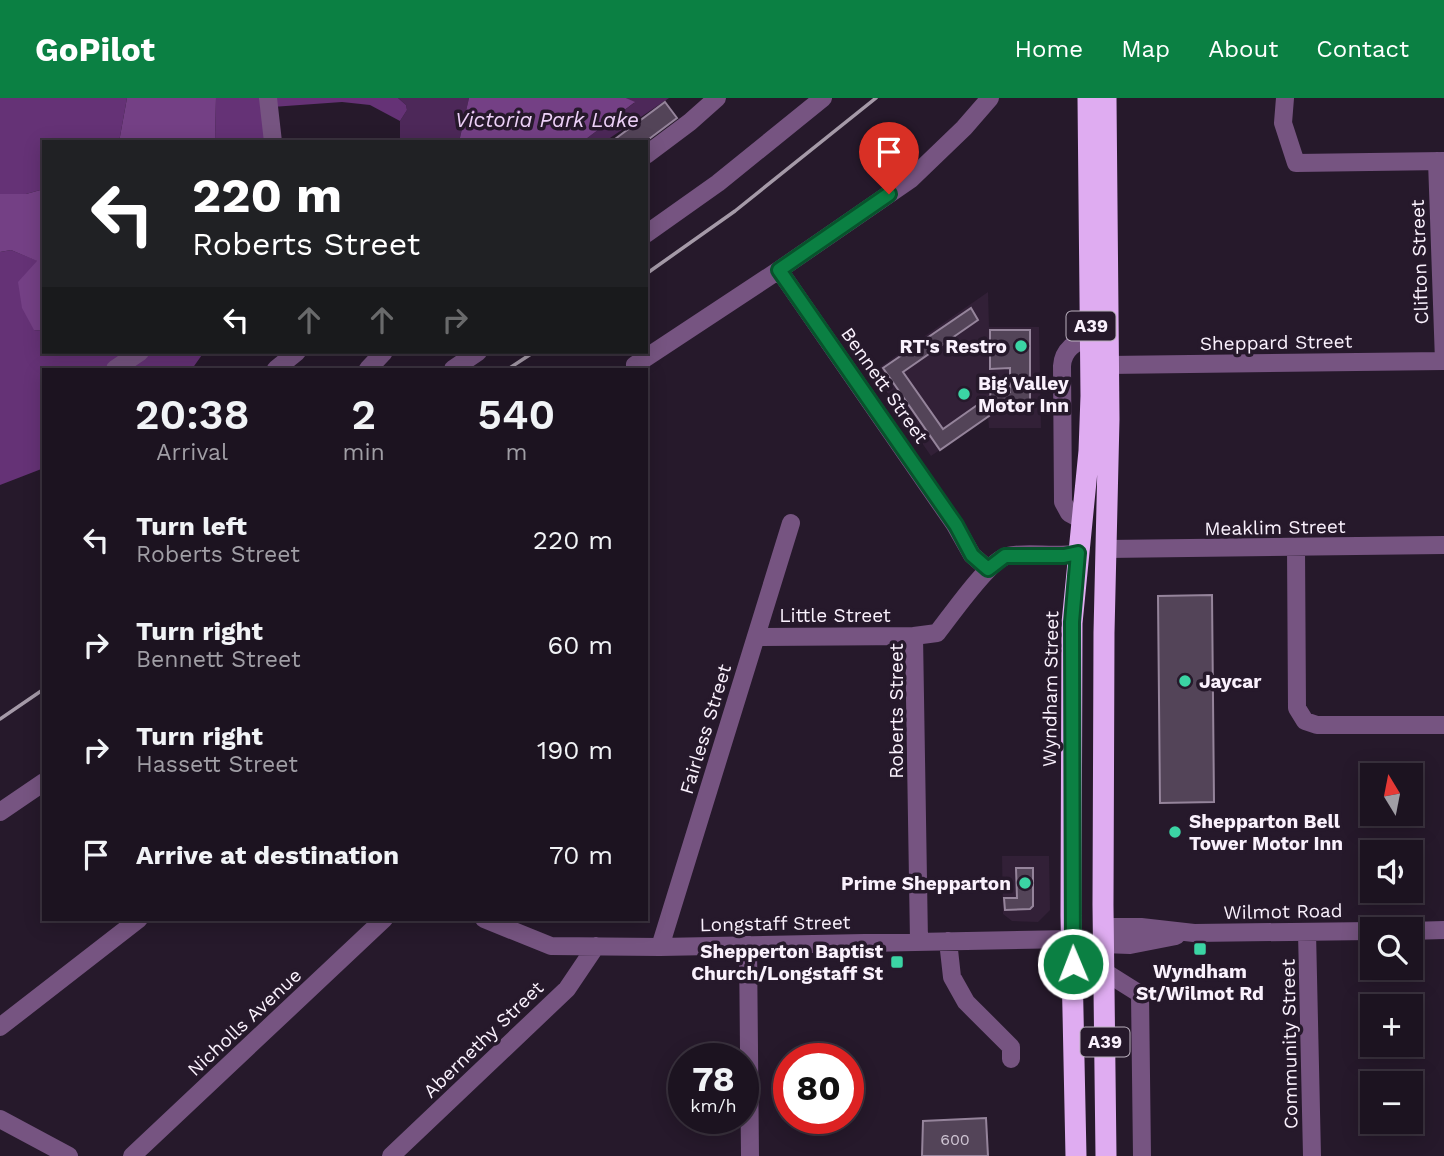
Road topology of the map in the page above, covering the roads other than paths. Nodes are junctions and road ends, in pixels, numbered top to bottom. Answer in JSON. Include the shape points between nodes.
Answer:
{"nodes":[{"id":1,"x":268,"y":98,"type":"edge"},
{"id":2,"x":717,"y":98,"type":"edge"},
{"id":3,"x":822,"y":98,"type":"edge"},
{"id":4,"x":990,"y":98,"type":"edge"},
{"id":5,"x":1088,"y":98,"type":"edge"},
{"id":6,"x":1106,"y":98,"type":"edge"},
{"id":7,"x":1285,"y":98,"type":"edge"},
{"id":8,"x":273,"y":140,"type":"edge"},
{"id":9,"x":648,"y":154,"type":"edge"},
{"id":10,"x":1440,"y":161,"type":"edge"},
{"id":11,"x":648,"y":233,"type":"edge"},
{"id":12,"x":779,"y":270,"type":"junction"},
{"id":13,"x":1091,"y":335,"type":"junction"},
{"id":14,"x":137,"y":354,"type":"edge"},
{"id":15,"x":295,"y":354,"type":"edge"},
{"id":16,"x":382,"y":354,"type":"edge"},
{"id":17,"x":475,"y":354,"type":"edge"},
{"id":18,"x":1444,"y":361,"type":"edge"},
{"id":19,"x":1108,"y":365,"type":"junction"},
{"id":20,"x":116,"y":368,"type":"edge"},
{"id":21,"x":277,"y":368,"type":"edge"},
{"id":22,"x":369,"y":368,"type":"edge"},
{"id":23,"x":454,"y":368,"type":"edge"},
{"id":24,"x":636,"y":368,"type":"edge"},
{"id":25,"x":1062,"y":378,"type":"junction"},
{"id":26,"x":1091,"y":396,"type":"junction"},
{"id":27,"x":1082,"y":520,"type":"junction"},
{"id":28,"x":791,"y":523,"type":"dead end"},
{"id":29,"x":1444,"y":545,"type":"edge"},
{"id":30,"x":1296,"y":548,"type":"junction"},
{"id":31,"x":1106,"y":549,"type":"junction"},
{"id":32,"x":1078,"y":553,"type":"junction"},
{"id":33,"x":992,"y":565,"type":"junction"},
{"id":34,"x":914,"y":636,"type":"junction"},
{"id":35,"x":756,"y":637,"type":"junction"},
{"id":36,"x":1444,"y":725,"type":"edge"},
{"id":37,"x":42,"y":783,"type":"edge"},
{"id":38,"x":0,"y":812,"type":"edge"},
{"id":39,"x":136,"y":921,"type":"edge"},
{"id":40,"x":382,"y":921,"type":"edge"},
{"id":41,"x":489,"y":921,"type":"edge"},
{"id":42,"x":1423,"y":930,"type":"edge"},
{"id":43,"x":1444,"y":930,"type":"edge"},
{"id":44,"x":1360,"y":931,"type":"edge"},
{"id":45,"x":1307,"y":932,"type":"junction"},
{"id":46,"x":1103,"y":936,"type":"junction"},
{"id":47,"x":1072,"y":939,"type":"junction"},
{"id":48,"x":919,"y":941,"type":"junction"},
{"id":49,"x":948,"y":941,"type":"junction"},
{"id":50,"x":748,"y":945,"type":"junction"},
{"id":51,"x":596,"y":946,"type":"junction"},
{"id":52,"x":660,"y":947,"type":"junction"},
{"id":53,"x":1105,"y":972,"type":"junction"},
{"id":54,"x":0,"y":1027,"type":"edge"},
{"id":55,"x":1011,"y":1059,"type":"dead end"},
{"id":56,"x":0,"y":1119,"type":"edge"},
{"id":57,"x":69,"y":1156,"type":"edge"},
{"id":58,"x":132,"y":1156,"type":"edge"},
{"id":59,"x":391,"y":1156,"type":"edge"},
{"id":60,"x":750,"y":1156,"type":"edge"},
{"id":61,"x":1076,"y":1156,"type":"edge"},
{"id":62,"x":1106,"y":1156,"type":"edge"},
{"id":63,"x":1142,"y":1156,"type":"edge"},
{"id":64,"x":1312,"y":1156,"type":"edge"}],
"edges":[{"from":1,"to":8,"type":"street"},
{"from":2,"to":9,"type":"street"},
{"from":3,"to":11,"type":"street","via":[[718,183]]},
{"from":4,"to":12,"type":"street","via":[[911,179]]},
{"from":5,"to":13,"type":"highway","name":"Wyndham Street","number":"A39"},
{"from":6,"to":19,"type":"highway","number":"A39"},
{"from":7,"to":10,"type":"street","via":[[1283,123],[1296,163]]},
{"from":10,"to":18,"type":"street","name":"Clifton Street"},
{"from":12,"to":24,"type":"street"},
{"from":12,"to":33,"type":"street","name":"Bennett Street","via":[[956,525],[972,555]]},
{"from":13,"to":25,"type":"street","via":[[1065,354]]},
{"from":13,"to":26,"type":"highway","name":"Wyndham Street","number":"A39"},
{"from":14,"to":20,"type":"street"},
{"from":15,"to":21,"type":"street"},
{"from":16,"to":22,"type":"street"},
{"from":17,"to":23,"type":"street"},
{"from":18,"to":19,"type":"street","name":"Sheppard Street"},
{"from":19,"to":31,"type":"highway","number":"A39"},
{"from":25,"to":26,"type":"street"},
{"from":25,"to":27,"type":"street","via":[[1063,502],[1069,513]]},
{"from":26,"to":27,"type":"highway","name":"Wyndham Street","number":"A39"},
{"from":27,"to":32,"type":"highway","name":"Wyndham Street","number":"A39"},
{"from":28,"to":35,"type":"street","name":"Fairless Street"},
{"from":29,"to":30,"type":"street","name":"Meaklim Street"},
{"from":30,"to":31,"type":"street","name":"Meaklim Street"},
{"from":30,"to":36,"type":"street","via":[[1297,708],[1306,722]]},
{"from":31,"to":32,"type":"highway"},
{"from":31,"to":46,"type":"highway","number":"A39"},
{"from":32,"to":33,"type":"street","via":[[1011,555]]},
{"from":32,"to":47,"type":"highway","name":"Wyndham Street","number":"A39","via":[[1072,622]]},
{"from":33,"to":34,"type":"street","name":"Roberts Street","via":[[937,633]]},
{"from":34,"to":35,"type":"street","name":"Little Street"},
{"from":34,"to":48,"type":"street","name":"Roberts Street"},
{"from":35,"to":52,"type":"street","name":"Fairless Street"},
{"from":37,"to":38,"type":"street"},
{"from":39,"to":54,"type":"street"},
{"from":40,"to":58,"type":"street","name":"Nicholls Avenue"},
{"from":41,"to":51,"type":"street","name":"Longstaff Street","via":[[551,946]]},
{"from":42,"to":43,"type":"street"},
{"from":44,"to":45,"type":"street","name":"Wilmot Road"},
{"from":45,"to":46,"type":"street","name":"Wilmot Road","via":[[1194,933],[1130,945]]},
{"from":45,"to":64,"type":"street","name":"Community Street"},
{"from":46,"to":47,"type":"highway"},
{"from":46,"to":53,"type":"highway","number":"A39"},
{"from":47,"to":49,"type":"street","name":"Longstaff Street"},
{"from":47,"to":61,"type":"highway","name":"Wyndham Street","number":"A39"},
{"from":48,"to":49,"type":"street","name":"Longstaff Street"},
{"from":48,"to":50,"type":"street","name":"Longstaff Street"},
{"from":49,"to":55,"type":"street","via":[[952,977],[967,1002],[1011,1047]]},
{"from":50,"to":52,"type":"street","name":"Longstaff Street"},
{"from":50,"to":60,"type":"street"},
{"from":51,"to":52,"type":"street","name":"Longstaff Street"},
{"from":51,"to":59,"type":"street","name":"Abernethy Street","via":[[567,989]]},
{"from":53,"to":62,"type":"highway","number":"A39"},
{"from":53,"to":63,"type":"street","via":[[1140,994]]},
{"from":56,"to":57,"type":"street"}]}
